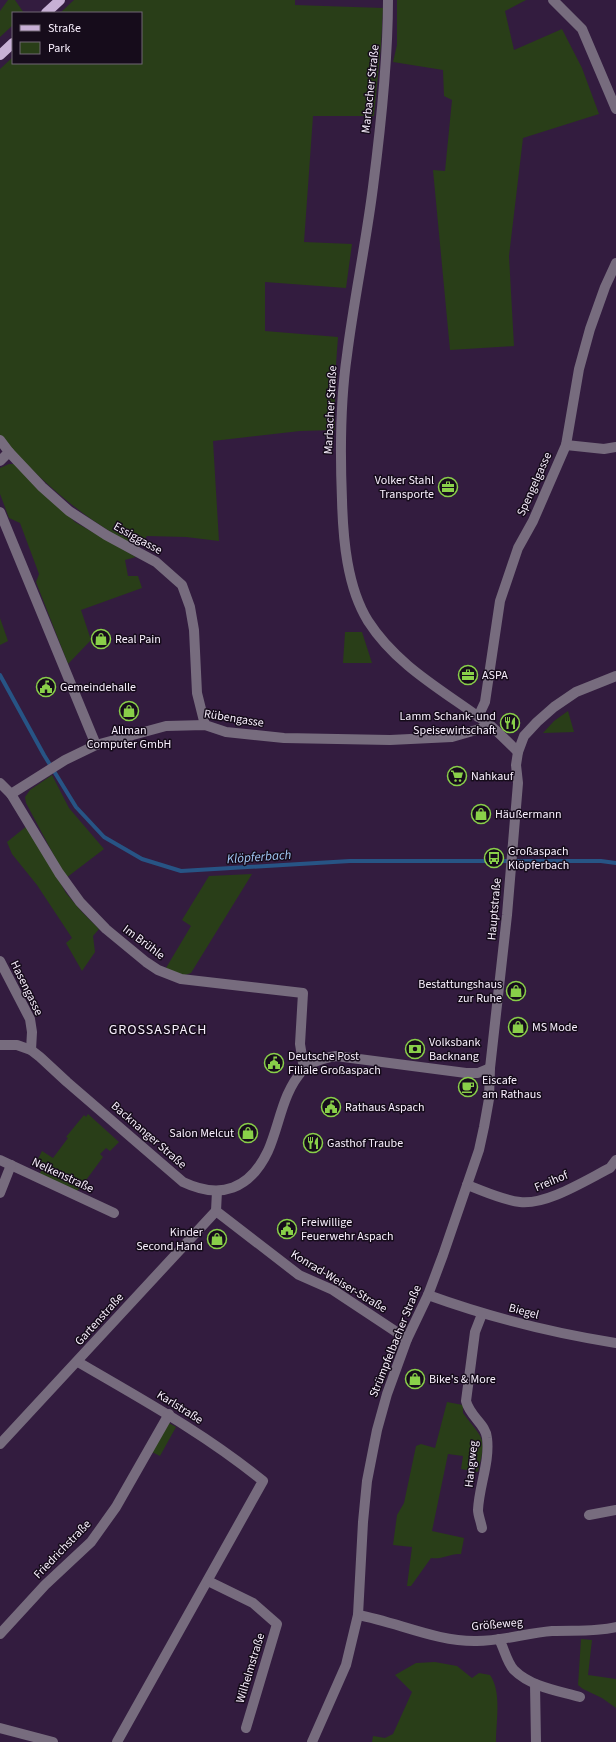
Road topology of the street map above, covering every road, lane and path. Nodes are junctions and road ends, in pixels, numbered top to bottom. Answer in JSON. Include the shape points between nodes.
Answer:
{"nodes":[{"id":1,"x":60,"y":0,"type":"edge"},
{"id":2,"x":388,"y":0,"type":"edge"},
{"id":3,"x":554,"y":0,"type":"edge"},
{"id":4,"x":47,"y":12,"type":"edge"},
{"id":5,"x":12,"y":44,"type":"edge"},
{"id":6,"x":0,"y":55,"type":"edge"},
{"id":7,"x":616,"y":109,"type":"edge"},
{"id":8,"x":616,"y":263,"type":"edge"},
{"id":9,"x":0,"y":440,"type":"edge"},
{"id":10,"x":566,"y":445,"type":"junction"},
{"id":11,"x":616,"y":447,"type":"edge"},
{"id":12,"x":9,"y":452,"type":"junction"},
{"id":13,"x":0,"y":461,"type":"edge"},
{"id":14,"x":0,"y":512,"type":"edge"},
{"id":15,"x":616,"y":676,"type":"edge"},
{"id":16,"x":478,"y":716,"type":"junction"},
{"id":17,"x":206,"y":725,"type":"junction"},
{"id":18,"x":490,"y":726,"type":"junction"},
{"id":19,"x":96,"y":745,"type":"junction"},
{"id":20,"x":518,"y":752,"type":"junction"},
{"id":21,"x":0,"y":783,"type":"edge"},
{"id":22,"x":11,"y":794,"type":"junction"},
{"id":23,"x":0,"y":961,"type":"edge"},
{"id":24,"x":0,"y":1045,"type":"edge"},
{"id":25,"x":31,"y":1050,"type":"junction"},
{"id":26,"x":490,"y":1068,"type":"junction"},
{"id":27,"x":304,"y":1069,"type":"junction"},
{"id":28,"x":0,"y":1160,"type":"edge"},
{"id":29,"x":616,"y":1160,"type":"edge"},
{"id":30,"x":11,"y":1165,"type":"junction"},
{"id":31,"x":467,"y":1185,"type":"junction"},
{"id":32,"x":217,"y":1192,"type":"junction"},
{"id":33,"x":0,"y":1193,"type":"edge"},
{"id":34,"x":216,"y":1211,"type":"junction"},
{"id":35,"x":114,"y":1213,"type":"dead end"},
{"id":36,"x":428,"y":1295,"type":"junction"},
{"id":37,"x":482,"y":1314,"type":"junction"},
{"id":38,"x":408,"y":1339,"type":"junction"},
{"id":39,"x":616,"y":1343,"type":"edge"},
{"id":40,"x":78,"y":1362,"type":"junction"},
{"id":41,"x":169,"y":1414,"type":"junction"},
{"id":42,"x":0,"y":1444,"type":"edge"},
{"id":43,"x":616,"y":1510,"type":"edge"},
{"id":44,"x":590,"y":1515,"type":"dead end"},
{"id":45,"x":482,"y":1528,"type":"dead end"},
{"id":46,"x":208,"y":1581,"type":"junction"},
{"id":47,"x":358,"y":1615,"type":"junction"},
{"id":48,"x":616,"y":1627,"type":"edge"},
{"id":49,"x":0,"y":1634,"type":"edge"},
{"id":50,"x":499,"y":1639,"type":"junction"},
{"id":51,"x":535,"y":1684,"type":"junction"},
{"id":52,"x":580,"y":1697,"type":"dead end"},
{"id":53,"x":0,"y":1728,"type":"edge"},
{"id":54,"x":246,"y":1728,"type":"dead end"},
{"id":55,"x":53,"y":1742,"type":"edge"},
{"id":56,"x":118,"y":1742,"type":"edge"},
{"id":57,"x":312,"y":1742,"type":"edge"},
{"id":58,"x":536,"y":1742,"type":"edge"}],
"edges":[{"from":1,"to":4,"type":"main road"},
{"from":2,"to":16,"type":"street","name":"Marbacher Straße","via":[[388,46],[373,186],[347,357],[340,452],[342,532],[360,606],[368,621],[386,644],[425,680]]},
{"from":3,"to":7,"type":"street","via":[[582,29]]},
{"from":5,"to":6,"type":"main road"},
{"from":8,"to":10,"type":"street","name":"Spengelgasse","via":[[590,329],[579,369]]},
{"from":9,"to":12,"type":"street","name":"Essiggasse"},
{"from":10,"to":11,"type":"street","via":[[604,450]]},
{"from":10,"to":16,"type":"street","name":"Spengelgasse","via":[[533,521],[518,548],[506,583],[498,613],[485,702]]},
{"from":12,"to":13,"type":"street"},
{"from":12,"to":17,"type":"street","name":"Essiggasse","via":[[69,511],[156,562],[182,585],[190,607],[194,630],[197,693]]},
{"from":14,"to":19,"type":"street"},
{"from":15,"to":20,"type":"street","name":"Hauptstraße","via":[[576,692],[554,707],[524,736]]},
{"from":16,"to":18,"type":"street","name":"Marbacher Straße"},
{"from":17,"to":18,"type":"street","name":"Rübengasse","via":[[226,732],[284,738],[390,740],[452,737]]},
{"from":17,"to":19,"type":"street","name":"Rübengasse","via":[[166,726]]},
{"from":18,"to":20,"type":"street","name":"Marbacher Straße"},
{"from":19,"to":22,"type":"street","name":"Rübengasse","via":[[65,760]]},
{"from":20,"to":26,"type":"street","name":"Hauptstraße","via":[[512,855]]},
{"from":21,"to":22,"type":"street"},
{"from":22,"to":27,"type":"street","name":"Im Brühle","via":[[59,873],[80,902],[106,929],[146,962],[180,979],[303,993],[300,1044]]},
{"from":23,"to":25,"type":"street","name":"Hasengasse","via":[[30,1019]]},
{"from":24,"to":25,"type":"street","name":"Backnanger Straße","via":[[17,1045]]},
{"from":25,"to":32,"type":"street","name":"Backnanger Straße","via":[[183,1182]]},
{"from":26,"to":27,"type":"street","via":[[478,1073],[466,1073],[336,1056],[319,1059]]},
{"from":26,"to":31,"type":"street","name":"Strümpfelbacher Straße","via":[[489,1099],[484,1127]]},
{"from":27,"to":32,"type":"street","via":[[286,1098],[267,1151],[257,1167],[247,1181]]},
{"from":28,"to":30,"type":"street","name":"Nelkenstraße"},
{"from":29,"to":31,"type":"street","name":"Freihof","via":[[610,1168],[543,1200],[520,1202]]},
{"from":30,"to":33,"type":"street"},
{"from":30,"to":35,"type":"street","name":"Nelkenstraße"},
{"from":31,"to":36,"type":"street","name":"Strümpfelbacher Straße"},
{"from":32,"to":34,"type":"street"},
{"from":34,"to":38,"type":"street","name":"Konrad-Weiser-Straße","via":[[299,1275],[333,1290]]},
{"from":34,"to":40,"type":"street","name":"Gartenstraße"},
{"from":36,"to":37,"type":"street","name":"Biegel"},
{"from":36,"to":38,"type":"street","name":"Strümpfelbacher Straße"},
{"from":37,"to":39,"type":"street","name":"Biegel","via":[[552,1332]]},
{"from":37,"to":45,"type":"street","name":"Hangweg","via":[[475,1332],[466,1401],[468,1410],[482,1425],[487,1436],[488,1453],[478,1510]]},
{"from":38,"to":47,"type":"street","name":"Strümpfelbacher Straße","via":[[386,1394],[367,1481]]},
{"from":40,"to":41,"type":"street","name":"Karlstraße"},
{"from":40,"to":42,"type":"street","name":"Gartenstraße"},
{"from":41,"to":46,"type":"street","name":"Karlstraße","via":[[233,1457],[263,1481]]},
{"from":41,"to":49,"type":"street","name":"Friedrichstraße","via":[[116,1507],[91,1542],[45,1585]]},
{"from":43,"to":44,"type":"street"},
{"from":46,"to":54,"type":"street","name":"Wilhelmstraße","via":[[253,1603],[277,1624]]},
{"from":46,"to":56,"type":"street"},
{"from":47,"to":50,"type":"street","name":"Größeweg","via":[[381,1619],[410,1630],[452,1638],[476,1641]]},
{"from":47,"to":57,"type":"street","name":"Strümpfelbacher Straße","via":[[346,1665]]},
{"from":48,"to":50,"type":"street","name":"Größeweg","via":[[552,1631]]},
{"from":50,"to":51,"type":"street","via":[[513,1669]]},
{"from":51,"to":52,"type":"street"},
{"from":51,"to":58,"type":"street"},
{"from":53,"to":55,"type":"street"}]}
